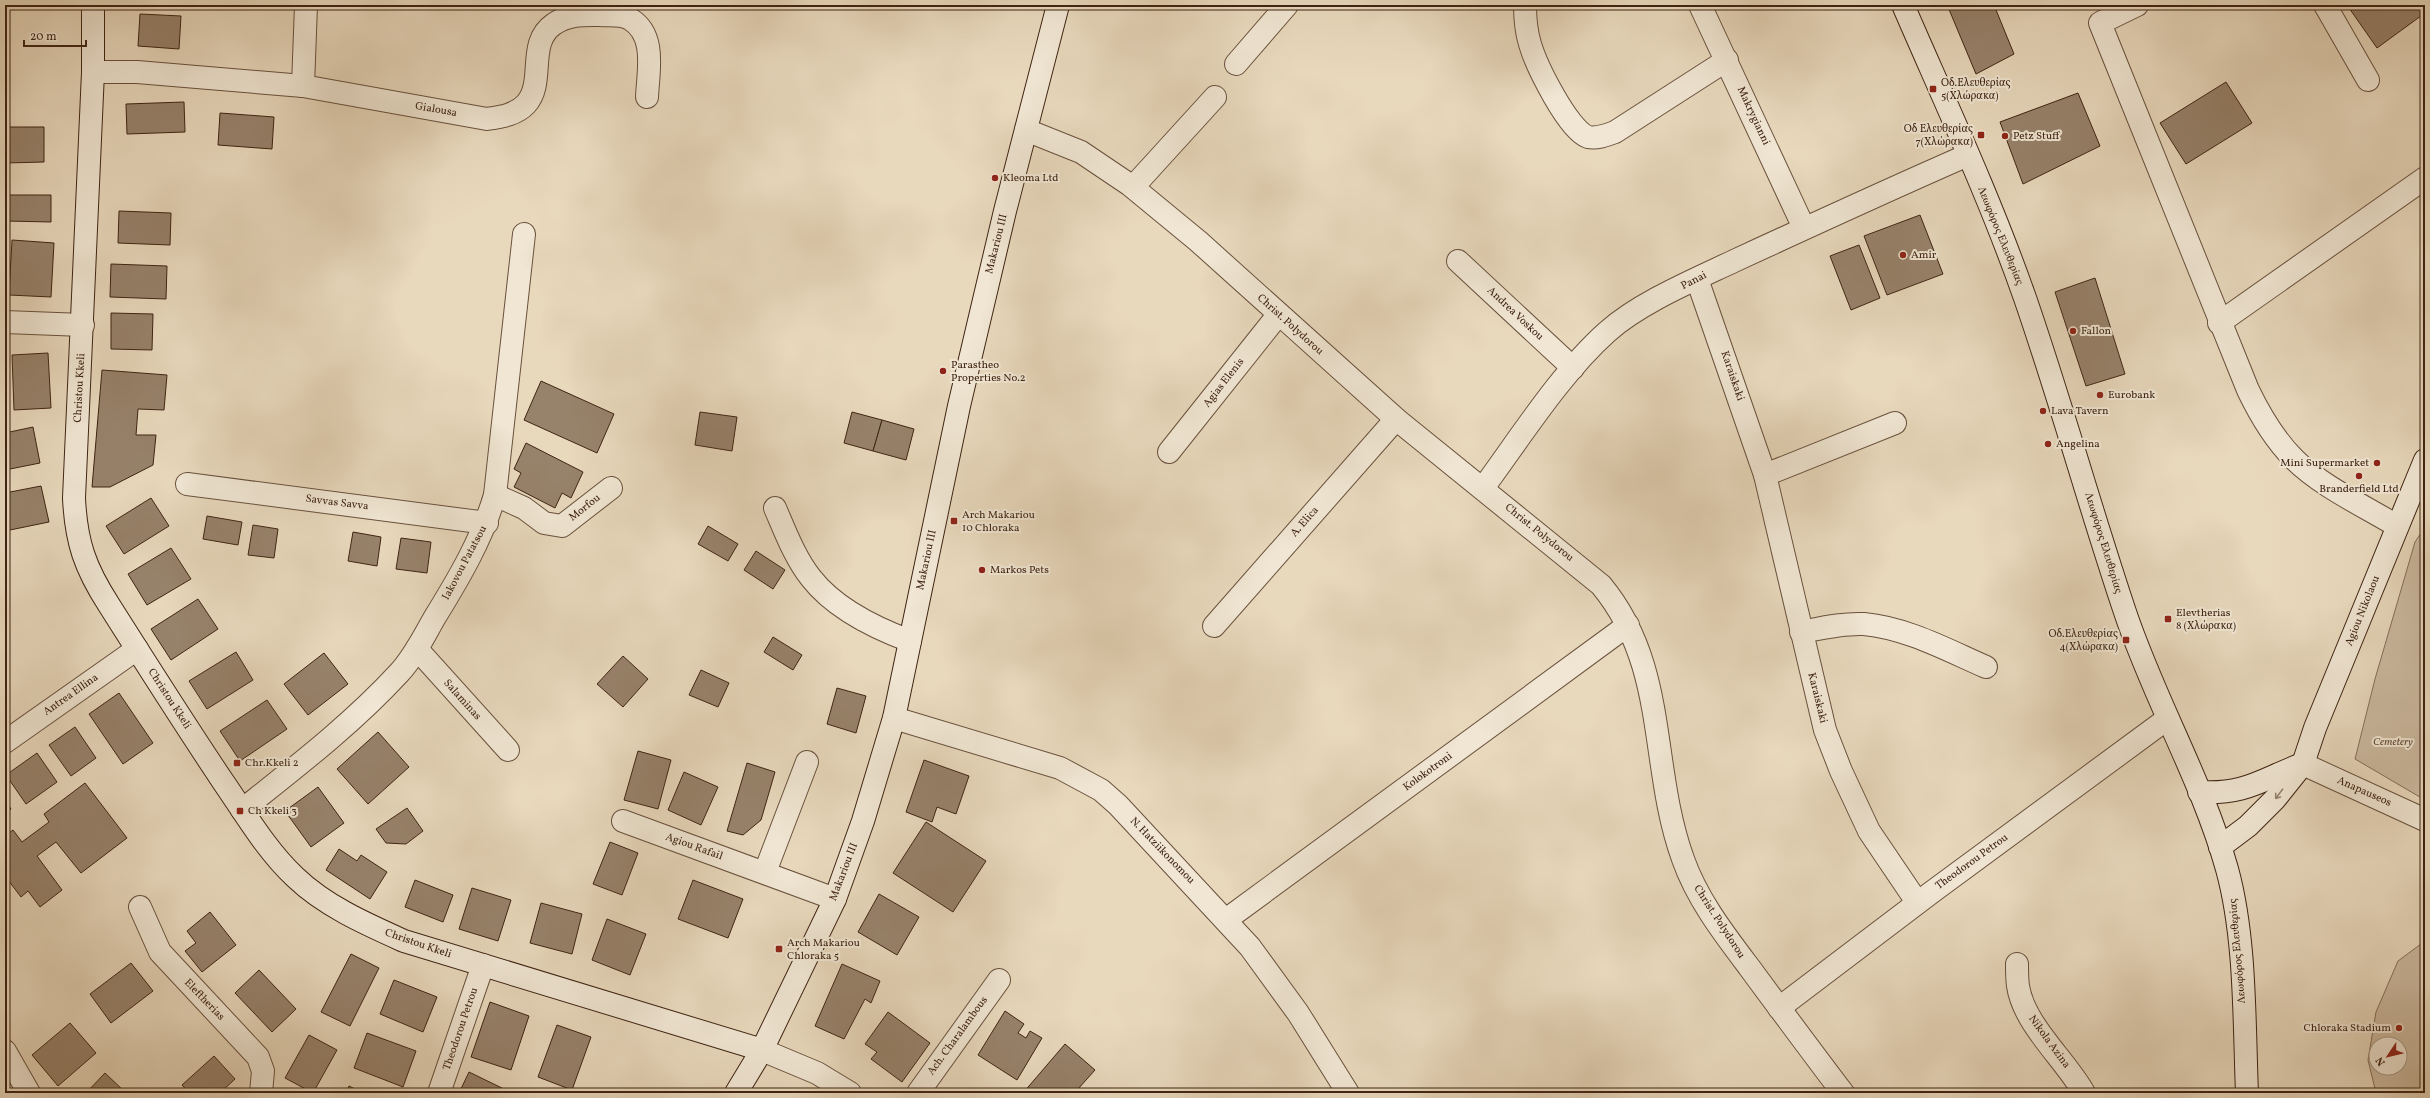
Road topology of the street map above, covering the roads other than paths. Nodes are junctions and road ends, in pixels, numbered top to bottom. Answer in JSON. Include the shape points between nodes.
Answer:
{"nodes":[{"id":1,"x":93,"y":5,"type":"edge"},
{"id":2,"x":306,"y":5,"type":"edge"},
{"id":3,"x":1058,"y":5,"type":"edge"},
{"id":4,"x":1287,"y":5,"type":"edge"},
{"id":5,"x":1525,"y":5,"type":"edge"},
{"id":6,"x":1700,"y":5,"type":"edge"},
{"id":7,"x":1903,"y":5,"type":"edge"},
{"id":8,"x":2137,"y":5,"type":"edge"},
{"id":9,"x":2325,"y":5,"type":"edge"},
{"id":10,"x":1727,"y":60,"type":"junction"},
{"id":11,"x":1236,"y":64,"type":"dead end"},
{"id":12,"x":93,"y":72,"type":"junction"},
{"id":13,"x":2368,"y":80,"type":"dead end"},
{"id":14,"x":303,"y":86,"type":"junction"},
{"id":15,"x":647,"y":97,"type":"dead end"},
{"id":16,"x":1215,"y":97,"type":"dead end"},
{"id":17,"x":1026,"y":130,"type":"junction"},
{"id":18,"x":1968,"y":155,"type":"junction"},
{"id":19,"x":2425,"y":178,"type":"edge"},
{"id":20,"x":1133,"y":187,"type":"junction"},
{"id":21,"x":1804,"y":228,"type":"junction"},
{"id":22,"x":524,"y":234,"type":"dead end"},
{"id":23,"x":1458,"y":260,"type":"dead end"},
{"id":24,"x":1697,"y":279,"type":"junction"},
{"id":25,"x":1278,"y":315,"type":"junction"},
{"id":26,"x":5,"y":322,"type":"edge"},
{"id":27,"x":2219,"y":323,"type":"junction"},
{"id":28,"x":83,"y":325,"type":"junction"},
{"id":29,"x":1573,"y":368,"type":"junction"},
{"id":30,"x":1396,"y":418,"type":"junction"},
{"id":31,"x":1895,"y":423,"type":"dead end"},
{"id":32,"x":1170,"y":452,"type":"dead end"},
{"id":33,"x":2425,"y":460,"type":"edge"},
{"id":34,"x":1765,"y":475,"type":"junction"},
{"id":35,"x":187,"y":484,"type":"dead end"},
{"id":36,"x":611,"y":488,"type":"dead end"},
{"id":37,"x":1482,"y":488,"type":"junction"},
{"id":38,"x":495,"y":496,"type":"junction"},
{"id":39,"x":776,"y":508,"type":"dead end"},
{"id":40,"x":487,"y":523,"type":"junction"},
{"id":41,"x":2397,"y":526,"type":"junction"},
{"id":42,"x":1628,"y":625,"type":"junction"},
{"id":43,"x":1214,"y":626,"type":"dead end"},
{"id":44,"x":1801,"y":632,"type":"junction"},
{"id":45,"x":910,"y":641,"type":"junction"},
{"id":46,"x":137,"y":649,"type":"junction"},
{"id":47,"x":416,"y":649,"type":"junction"},
{"id":48,"x":1986,"y":667,"type":"dead end"},
{"id":49,"x":894,"y":718,"type":"junction"},
{"id":50,"x":2167,"y":719,"type":"junction"},
{"id":51,"x":5,"y":742,"type":"edge"},
{"id":52,"x":508,"y":750,"type":"dead end"},
{"id":53,"x":807,"y":762,"type":"dead end"},
{"id":54,"x":2303,"y":764,"type":"junction"},
{"id":55,"x":2199,"y":792,"type":"junction"},
{"id":56,"x":242,"y":810,"type":"junction"},
{"id":57,"x":2425,"y":820,"type":"edge"},
{"id":58,"x":623,"y":821,"type":"dead end"},
{"id":59,"x":2220,"y":847,"type":"junction"},
{"id":60,"x":765,"y":872,"type":"junction"},
{"id":61,"x":835,"y":899,"type":"junction"},
{"id":62,"x":1917,"y":902,"type":"junction"},
{"id":63,"x":140,"y":906,"type":"dead end"},
{"id":64,"x":1227,"y":919,"type":"junction"},
{"id":65,"x":2017,"y":964,"type":"dead end"},
{"id":66,"x":483,"y":965,"type":"junction"},
{"id":67,"x":999,"y":980,"type":"dead end"},
{"id":68,"x":1779,"y":1008,"type":"junction"},
{"id":69,"x":5,"y":1050,"type":"edge"},
{"id":70,"x":762,"y":1050,"type":"junction"},
{"id":71,"x":29,"y":1093,"type":"edge"},
{"id":72,"x":261,"y":1093,"type":"edge"},
{"id":73,"x":439,"y":1093,"type":"edge"},
{"id":74,"x":736,"y":1093,"type":"edge"},
{"id":75,"x":850,"y":1093,"type":"edge"},
{"id":76,"x":918,"y":1093,"type":"edge"},
{"id":77,"x":1348,"y":1093,"type":"edge"},
{"id":78,"x":1843,"y":1093,"type":"edge"},
{"id":79,"x":2084,"y":1093,"type":"edge"},
{"id":80,"x":2247,"y":1093,"type":"edge"}],
"edges":[{"from":1,"to":12,"type":"street","name":"Christou Kkeli"},
{"from":2,"to":14,"type":"street"},
{"from":3,"to":17,"type":"street","name":"Makariou III"},
{"from":4,"to":11,"type":"street"},
{"from":5,"to":10,"type":"street","via":[[1525,25],[1540,68],[1569,119],[1578,130],[1589,137],[1601,137],[1615,132]]},
{"from":6,"to":10,"type":"street","name":"Makrygianni"},
{"from":7,"to":18,"type":"street","name":"Λεωφόρος Ελευθερίας"},
{"from":8,"to":27,"type":"street","via":[[2100,23]]},
{"from":9,"to":13,"type":"street"},
{"from":10,"to":21,"type":"street","name":"Makrygianni"},
{"from":12,"to":14,"type":"street","name":"Gialousa","via":[[132,72]]},
{"from":12,"to":28,"type":"street","name":"Christou Kkeli"},
{"from":14,"to":15,"type":"street","name":"Gialousa","via":[[487,119],[503,116],[525,105],[532,95],[538,46],[544,35],[552,25],[563,18],[578,14],[620,16],[630,19],[637,26],[646,37],[649,49]]},
{"from":16,"to":20,"type":"street"},
{"from":17,"to":20,"type":"street","name":"Christ. Polydorou","via":[[1080,152]]},
{"from":17,"to":45,"type":"street","name":"Makariou III","via":[[959,406]]},
{"from":18,"to":21,"type":"street","name":"Panai"},
{"from":18,"to":50,"type":"street","name":"Λεωφόρος Ελευθερίας","via":[[2025,296],[2125,613]]},
{"from":19,"to":27,"type":"street"},
{"from":20,"to":25,"type":"street","name":"Christ. Polydorou","via":[[1198,241]]},
{"from":21,"to":24,"type":"street","name":"Panai"},
{"from":22,"to":38,"type":"street","name":"Iakovou Patatsou"},
{"from":23,"to":29,"type":"street","name":"Andrea Voskou"},
{"from":24,"to":29,"type":"street","name":"Panai","via":[[1629,315],[1608,331]]},
{"from":24,"to":34,"type":"street","name":"Karaiskaki"},
{"from":25,"to":30,"type":"street","name":"Christ. Polydorou"},
{"from":25,"to":32,"type":"street","name":"Agias Elenis"},
{"from":26,"to":28,"type":"street"},
{"from":27,"to":41,"type":"street","via":[[2248,390],[2276,439],[2312,474]]},
{"from":28,"to":46,"type":"street","name":"Christou Kkeli","via":[[74,498],[75,526],[80,550],[90,573]]},
{"from":29,"to":37,"type":"street","name":"Panai"},
{"from":30,"to":37,"type":"street","name":"Christ. Polydorou"},
{"from":30,"to":43,"type":"street","name":"A. Elica"},
{"from":31,"to":34,"type":"street"},
{"from":33,"to":41,"type":"street","name":"Agiou Nikolaou"},
{"from":34,"to":44,"type":"street","name":"Karaiskaki"},
{"from":35,"to":40,"type":"street","name":"Savvas Savva"},
{"from":36,"to":38,"type":"street","name":"Morfou","via":[[562,526],[544,523],[524,508]]},
{"from":37,"to":42,"type":"street","name":"Christ. Polydorou","via":[[1601,585]]},
{"from":38,"to":40,"type":"street","name":"Iakovou Patatsou"},
{"from":39,"to":45,"type":"street","via":[[786,535],[811,578],[840,605],[872,626]]},
{"from":40,"to":47,"type":"street","name":"Iakovou Patatsou","via":[[462,572]]},
{"from":41,"to":54,"type":"street","name":"Agiou Nikolaou","via":[[2315,728]]},
{"from":42,"to":64,"type":"street","name":"Kolokotroni"},
{"from":42,"to":68,"type":"street","name":"Christ. Polydorou","via":[[1645,666],[1665,796],[1683,860],[1701,897],[1724,934]]},
{"from":44,"to":48,"type":"street","via":[[1844,624],[1865,624],[1915,636]]},
{"from":44,"to":62,"type":"street","name":"Karaiskaki","via":[[1825,730],[1840,771],[1872,837]]},
{"from":45,"to":49,"type":"street","name":"Makariou III"},
{"from":46,"to":51,"type":"street","name":"Antrea Ellina"},
{"from":46,"to":56,"type":"street","name":"Christou Kkeli"},
{"from":47,"to":52,"type":"street","name":"Salaminas"},
{"from":47,"to":56,"type":"street","name":"Iakovou Patatsou","via":[[400,672],[327,742]]},
{"from":49,"to":61,"type":"street","name":"Makariou III","via":[[863,821]]},
{"from":49,"to":64,"type":"street","name":"N. Hatziikonomou","via":[[1032,759],[1082,778],[1118,805]]},
{"from":50,"to":55,"type":"street","name":"Λεωφόρος Ελευθερίας"},
{"from":50,"to":62,"type":"street","name":"Theodorou Petrou"},
{"from":53,"to":60,"type":"street"},
{"from":54,"to":55,"type":"street","via":[[2234,792]]},
{"from":54,"to":57,"type":"street","name":"Anapauseos"},
{"from":54,"to":59,"type":"street","name":"Agiou Nikolaou","one_way":true,"via":[[2261,815]]},
{"from":55,"to":59,"type":"street","name":"Λεωφόρος Ελευθερίας"},
{"from":56,"to":66,"type":"street","name":"Christou Kkeli","via":[[276,857],[295,878],[325,900],[353,917],[404,941]]},
{"from":58,"to":60,"type":"street","name":"Agiou Rafail"},
{"from":59,"to":80,"type":"street","name":"Λεωφόρος Ελευθερίας","via":[[2238,920]]},
{"from":60,"to":61,"type":"street","name":"Agiou Rafail"},
{"from":61,"to":70,"type":"street","name":"Makariou III"},
{"from":62,"to":68,"type":"street","name":"Theodorou Petrou"},
{"from":63,"to":72,"type":"street","name":"Eleftherias","via":[[160,952],[258,1057],[263,1071]]},
{"from":64,"to":77,"type":"street","name":"N. Hatziikonomou","via":[[1272,974]]},
{"from":65,"to":79,"type":"street","name":"Nikola Azina","via":[[2018,986],[2023,1004]]},
{"from":66,"to":70,"type":"street","name":"Christou Kkeli"},
{"from":66,"to":73,"type":"street","name":"Theodorou Petrou"},
{"from":67,"to":76,"type":"street","name":"Ach. Charalambous"},
{"from":68,"to":78,"type":"street","name":"Christ. Polydorou"},
{"from":69,"to":71,"type":"street"},
{"from":70,"to":74,"type":"street","name":"Makariou III"},
{"from":70,"to":75,"type":"street","name":"Christou Kkeli","via":[[805,1067]]}]}
